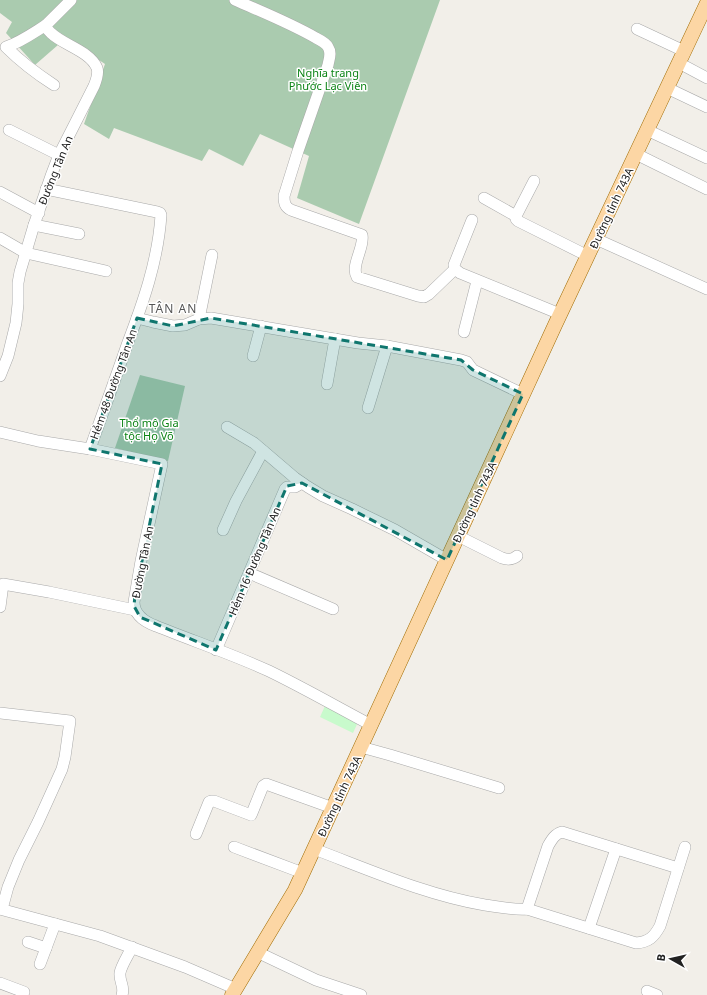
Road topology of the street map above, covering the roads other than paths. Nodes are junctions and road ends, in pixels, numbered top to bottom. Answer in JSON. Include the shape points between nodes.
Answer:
{"nodes":[{"id":1,"x":71,"y":0,"type":"edge"},
{"id":2,"x":235,"y":0,"type":"edge"},
{"id":3,"x":707,"y":3,"type":"edge"},
{"id":4,"x":46,"y":25,"type":"junction"},
{"id":5,"x":637,"y":29,"type":"dead end"},
{"id":6,"x":682,"y":57,"type":"junction"},
{"id":7,"x":707,"y":78,"type":"edge"},
{"id":8,"x":54,"y":85,"type":"dead end"},
{"id":9,"x":667,"y":88,"type":"junction"},
{"id":10,"x":707,"y":107,"type":"edge"},
{"id":11,"x":9,"y":130,"type":"dead end"},
{"id":12,"x":648,"y":130,"type":"junction"},
{"id":13,"x":636,"y":154,"type":"junction"},
{"id":14,"x":59,"y":155,"type":"junction"},
{"id":15,"x":707,"y":158,"type":"edge"},
{"id":16,"x":534,"y":181,"type":"dead end"},
{"id":17,"x":46,"y":189,"type":"junction"},
{"id":18,"x":707,"y":189,"type":"edge"},
{"id":19,"x":0,"y":192,"type":"edge"},
{"id":20,"x":484,"y":198,"type":"dead end"},
{"id":21,"x":39,"y":213,"type":"junction"},
{"id":22,"x":516,"y":216,"type":"junction"},
{"id":23,"x":472,"y":220,"type":"dead end"},
{"id":24,"x":34,"y":225,"type":"junction"},
{"id":25,"x":79,"y":234,"type":"dead end"},
{"id":26,"x":0,"y":238,"type":"edge"},
{"id":27,"x":596,"y":239,"type":"junction"},
{"id":28,"x":26,"y":253,"type":"junction"},
{"id":29,"x":212,"y":256,"type":"dead end"},
{"id":30,"x":588,"y":256,"type":"junction"},
{"id":31,"x":455,"y":269,"type":"junction"},
{"id":32,"x":106,"y":271,"type":"dead end"},
{"id":33,"x":477,"y":281,"type":"junction"},
{"id":34,"x":707,"y":289,"type":"edge"},
{"id":35,"x":560,"y":314,"type":"junction"},
{"id":36,"x":137,"y":318,"type":"junction"},
{"id":37,"x":199,"y":319,"type":"junction"},
{"id":38,"x":261,"y":326,"type":"junction"},
{"id":39,"x":464,"y":332,"type":"dead end"},
{"id":40,"x":335,"y":339,"type":"junction"},
{"id":41,"x":387,"y":346,"type":"junction"},
{"id":42,"x":253,"y":356,"type":"dead end"},
{"id":43,"x":0,"y":376,"type":"edge"},
{"id":44,"x":327,"y":384,"type":"dead end"},
{"id":45,"x":524,"y":394,"type":"junction"},
{"id":46,"x":368,"y":408,"type":"dead end"},
{"id":47,"x":228,"y":427,"type":"dead end"},
{"id":48,"x":0,"y":432,"type":"edge"},
{"id":49,"x":90,"y":449,"type":"junction"},
{"id":50,"x":263,"y":451,"type":"junction"},
{"id":51,"x":302,"y":483,"type":"junction"},
{"id":52,"x":223,"y":530,"type":"dead end"},
{"id":53,"x":458,"y":536,"type":"junction"},
{"id":54,"x":517,"y":556,"type":"dead end"},
{"id":55,"x":447,"y":560,"type":"junction"},
{"id":56,"x":249,"y":573,"type":"junction"},
{"id":57,"x":0,"y":607,"type":"edge"},
{"id":58,"x":333,"y":609,"type":"dead end"},
{"id":59,"x":135,"y":610,"type":"junction"},
{"id":60,"x":216,"y":650,"type":"junction"},
{"id":61,"x":0,"y":713,"type":"edge"},
{"id":62,"x":371,"y":725,"type":"junction"},
{"id":63,"x":361,"y":748,"type":"junction"},
{"id":64,"x":499,"y":788,"type":"dead end"},
{"id":65,"x":333,"y":808,"type":"junction"},
{"id":66,"x":196,"y":834,"type":"dead end"},
{"id":67,"x":234,"y":847,"type":"dead end"},
{"id":68,"x":685,"y":847,"type":"dead end"},
{"id":69,"x":314,"y":849,"type":"junction"},
{"id":70,"x":616,"y":849,"type":"junction"},
{"id":71,"x":678,"y":868,"type":"junction"},
{"id":72,"x":303,"y":873,"type":"junction"},
{"id":73,"x":1,"y":909,"type":"edge"},
{"id":74,"x":527,"y":909,"type":"junction"},
{"id":75,"x":55,"y":924,"type":"junction"},
{"id":76,"x":589,"y":928,"type":"junction"},
{"id":77,"x":28,"y":942,"type":"dead end"},
{"id":78,"x":132,"y":947,"type":"junction"},
{"id":79,"x":46,"y":948,"type":"junction"},
{"id":80,"x":257,"y":952,"type":"junction"},
{"id":81,"x":40,"y":964,"type":"dead end"},
{"id":82,"x":0,"y":983,"type":"edge"},
{"id":83,"x":24,"y":992,"type":"dead end"},
{"id":84,"x":234,"y":992,"type":"edge"},
{"id":85,"x":122,"y":995,"type":"edge"},
{"id":86,"x":361,"y":995,"type":"edge"}],
"edges":[{"from":1,"to":4,"type":"street"},
{"from":2,"to":31,"type":"street","via":[[304,31],[324,43],[330,54],[284,196],[286,207],[362,234],[362,244],[355,267],[357,276],[424,297]]},
{"from":3,"to":6,"type":"main road","name":"Đường tỉnh 743A"},
{"from":4,"to":8,"type":"street","via":[[27,38],[6,47],[29,68]]},
{"from":4,"to":14,"type":"street","name":"Đường Tân An","via":[[57,38],[87,56],[97,69],[96,82]]},
{"from":5,"to":6,"type":"street"},
{"from":6,"to":7,"type":"street"},
{"from":6,"to":9,"type":"main road","name":"Đường tỉnh 743A"},
{"from":9,"to":10,"type":"street"},
{"from":9,"to":12,"type":"main road","name":"Đường tỉnh 743A"},
{"from":11,"to":14,"type":"street"},
{"from":12,"to":13,"type":"main road","name":"Đường tỉnh 743A"},
{"from":12,"to":15,"type":"street"},
{"from":13,"to":18,"type":"street"},
{"from":13,"to":27,"type":"main road","name":"Đường tỉnh 743A"},
{"from":14,"to":17,"type":"street","name":"Đường Tân An"},
{"from":16,"to":22,"type":"street"},
{"from":17,"to":21,"type":"street","name":"Đường Tân An"},
{"from":17,"to":36,"type":"street","name":"Hẻm 48 Đường Tân An","via":[[160,213],[160,233],[154,263]]},
{"from":19,"to":21,"type":"street"},
{"from":20,"to":22,"type":"street"},
{"from":21,"to":24,"type":"street","name":"Đường Tân An"},
{"from":22,"to":30,"type":"street","via":[[518,222]]},
{"from":23,"to":31,"type":"street","via":[[454,265]]},
{"from":24,"to":25,"type":"street"},
{"from":24,"to":28,"type":"street","name":"Đường Tân An"},
{"from":26,"to":28,"type":"street"},
{"from":27,"to":30,"type":"main road","name":"Đường tỉnh 743A"},
{"from":27,"to":34,"type":"street"},
{"from":28,"to":32,"type":"street"},
{"from":28,"to":43,"type":"street","name":"Đường Tân An","via":[[18,278],[14,332]]},
{"from":29,"to":37,"type":"street"},
{"from":30,"to":35,"type":"main road","name":"Đường tỉnh 743A"},
{"from":31,"to":33,"type":"street"},
{"from":33,"to":35,"type":"street"},
{"from":33,"to":39,"type":"street"},
{"from":35,"to":45,"type":"main road","name":"Đường tỉnh 743A"},
{"from":36,"to":37,"type":"street","via":[[173,326],[185,325]]},
{"from":36,"to":49,"type":"street","name":"Hẻm 48 Đường Tân An"},
{"from":37,"to":38,"type":"street","via":[[211,318]]},
{"from":38,"to":40,"type":"street"},
{"from":38,"to":42,"type":"street"},
{"from":40,"to":41,"type":"street"},
{"from":40,"to":44,"type":"street"},
{"from":41,"to":45,"type":"street","via":[[467,362],[473,370]]},
{"from":41,"to":46,"type":"street"},
{"from":45,"to":53,"type":"main road","name":"Đường tỉnh 743A"},
{"from":47,"to":50,"type":"street"},
{"from":48,"to":49,"type":"street","name":"Đường Tân An"},
{"from":49,"to":59,"type":"street","name":"Đường Tân An","via":[[162,464],[139,572]]},
{"from":50,"to":51,"type":"street"},
{"from":50,"to":52,"type":"street"},
{"from":51,"to":55,"type":"street","via":[[323,496],[395,530]]},
{"from":51,"to":56,"type":"street","name":"Hẻm 16 Đường Tân An","via":[[285,489]]},
{"from":53,"to":54,"type":"street","via":[[502,558],[508,560]]},
{"from":53,"to":55,"type":"main road","name":"Đường tỉnh 743A"},
{"from":55,"to":62,"type":"main road","name":"Đường tỉnh 743A"},
{"from":56,"to":58,"type":"street"},
{"from":56,"to":60,"type":"street","name":"Hẻm 16 Đường Tân An"},
{"from":57,"to":59,"type":"street","via":[[3,584]]},
{"from":59,"to":60,"type":"street","name":"Đường Tân An","via":[[147,623]]},
{"from":60,"to":62,"type":"street","name":"Đường Tân An","via":[[286,680]]},
{"from":61,"to":73,"type":"street","via":[[70,721],[62,769],[16,867]]},
{"from":62,"to":63,"type":"main road","name":"Đường tỉnh 743A"},
{"from":63,"to":64,"type":"street"},
{"from":63,"to":65,"type":"main road","name":"Đường tỉnh 743A"},
{"from":65,"to":66,"type":"street","via":[[266,784],[249,815],[214,801],[209,802]]},
{"from":65,"to":69,"type":"main road","name":"Đường tỉnh 743A"},
{"from":67,"to":72,"type":"street"},
{"from":68,"to":71,"type":"street"},
{"from":69,"to":72,"type":"main road","name":"Đường tỉnh 743A"},
{"from":69,"to":74,"type":"street","via":[[427,891],[514,910]]},
{"from":70,"to":71,"type":"street"},
{"from":70,"to":74,"type":"street","via":[[562,832],[558,833],[548,846]]},
{"from":70,"to":76,"type":"street"},
{"from":71,"to":76,"type":"street","via":[[660,926],[650,939],[636,943]]},
{"from":72,"to":80,"type":"main road","name":"Đường tỉnh 743A","via":[[289,903]]},
{"from":73,"to":75,"type":"street"},
{"from":74,"to":76,"type":"street"},
{"from":75,"to":78,"type":"street"},
{"from":75,"to":79,"type":"street"},
{"from":77,"to":79,"type":"street"},
{"from":78,"to":84,"type":"street","via":[[185,967]]},
{"from":78,"to":85,"type":"street","via":[[120,974]]},
{"from":79,"to":81,"type":"street"},
{"from":80,"to":84,"type":"main road","name":"Đường tỉnh 743A"},
{"from":80,"to":86,"type":"street","via":[[316,980]]},
{"from":82,"to":83,"type":"street"}]}
